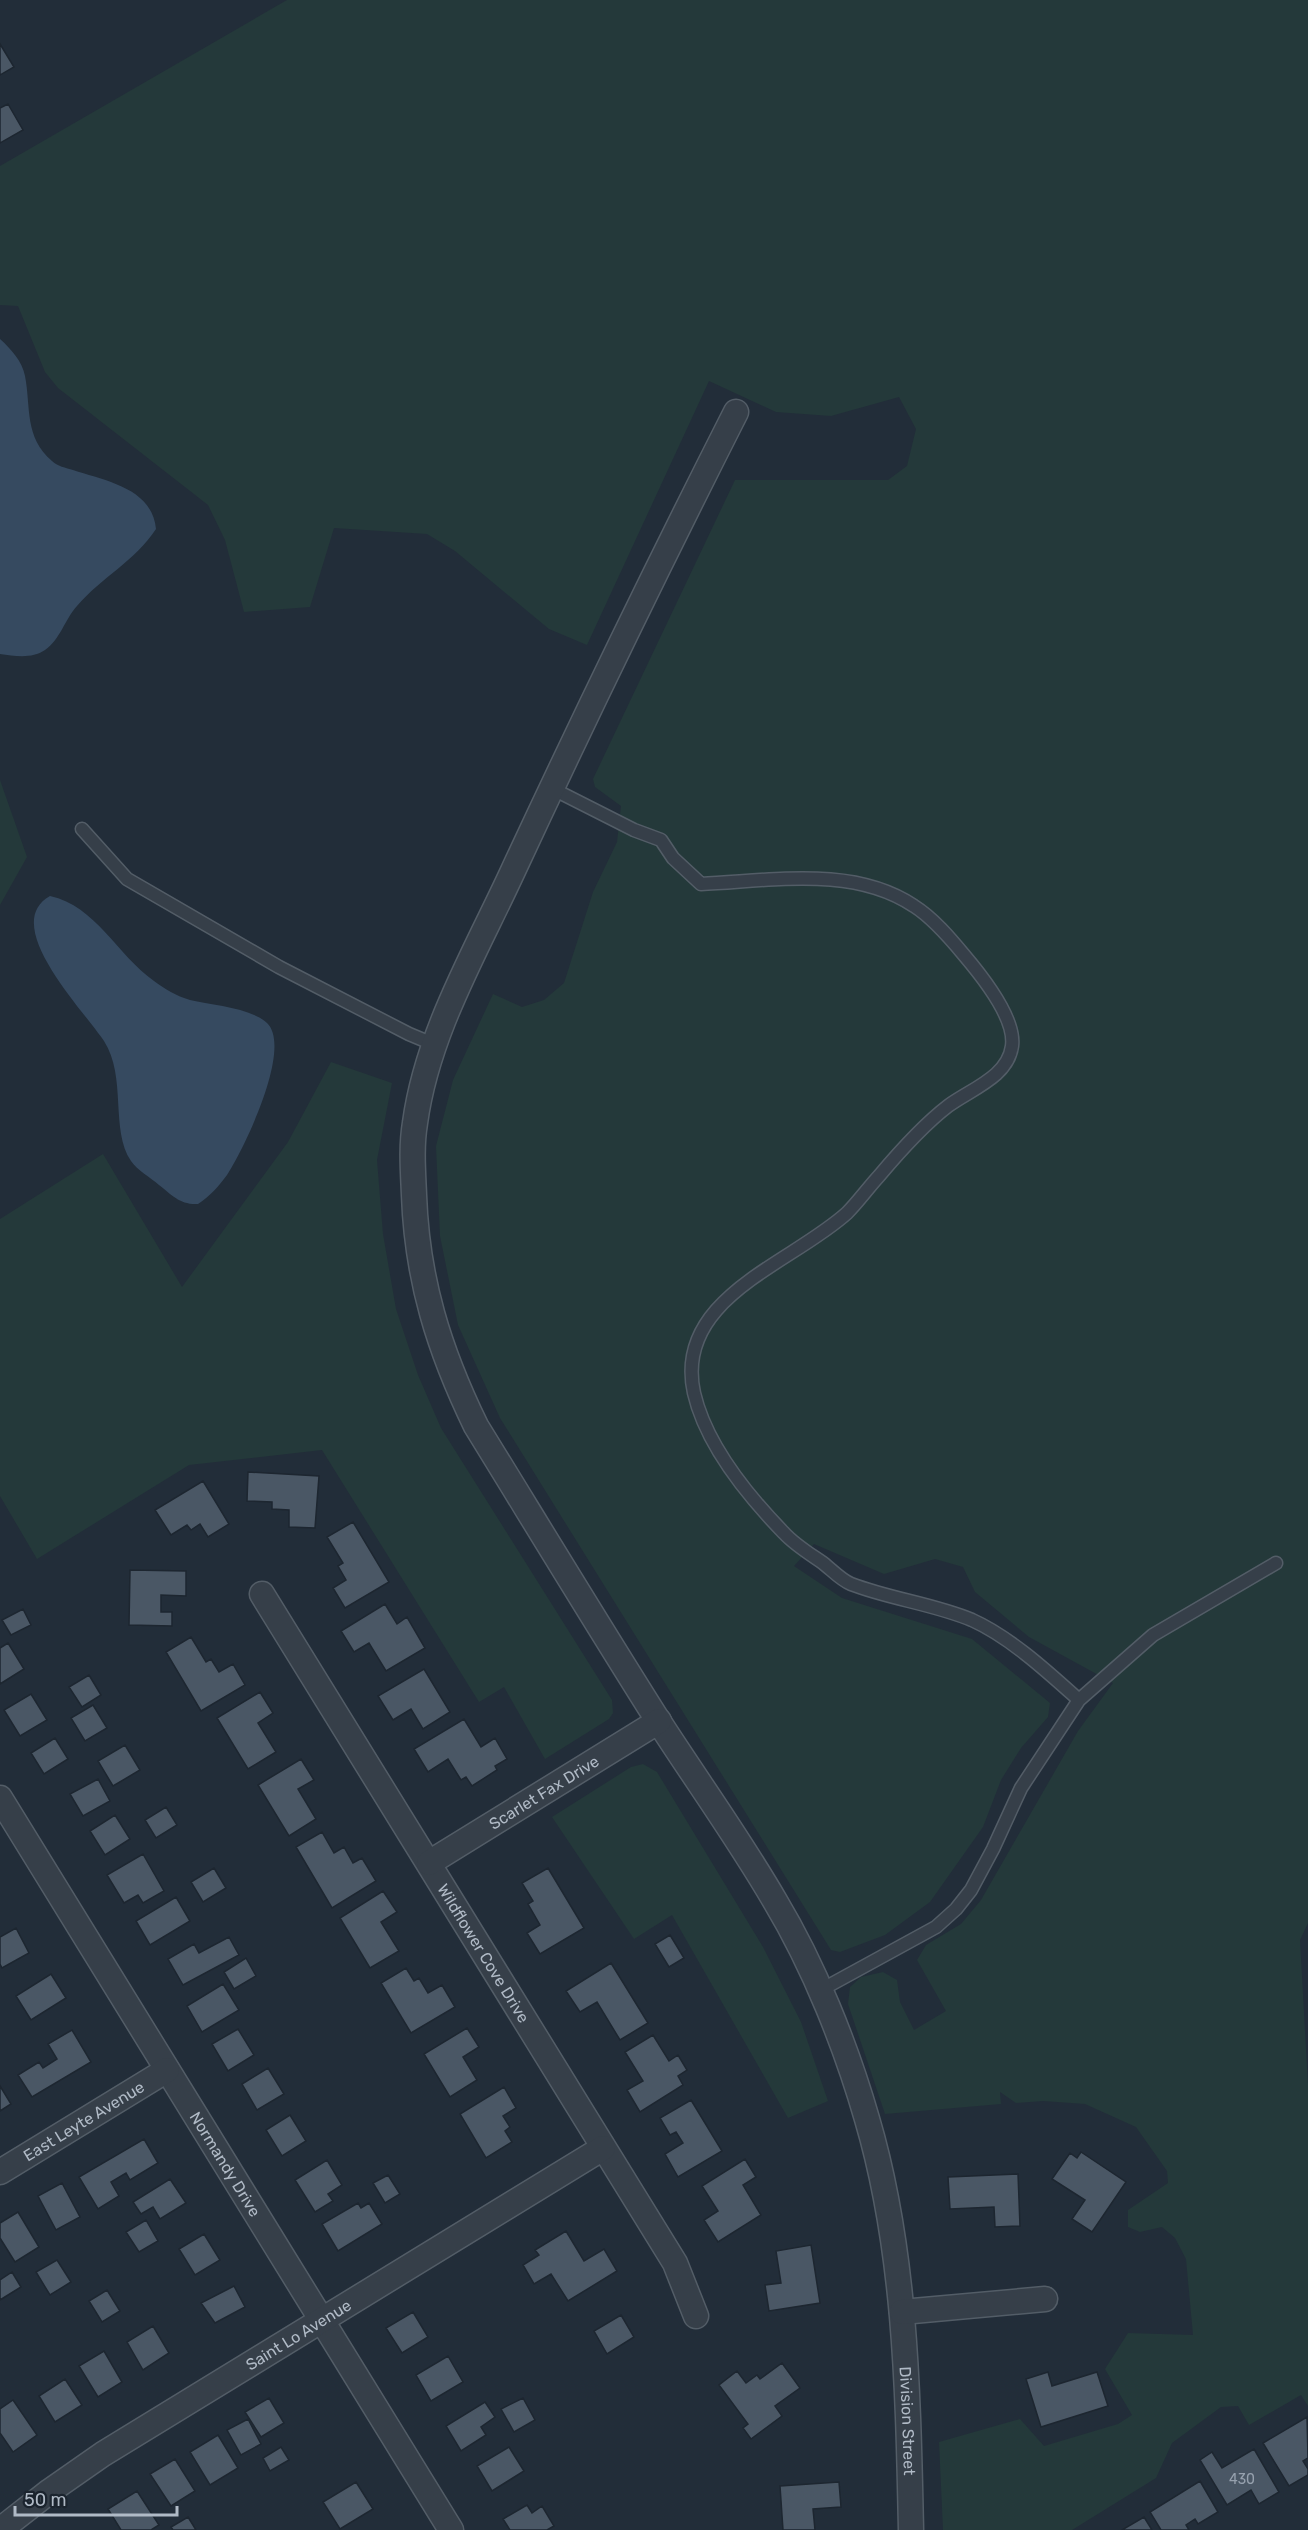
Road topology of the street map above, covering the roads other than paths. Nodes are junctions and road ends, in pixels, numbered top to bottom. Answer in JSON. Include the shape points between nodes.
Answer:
{"nodes":[{"id":1,"x":736,"y":412,"type":"dead end"},
{"id":2,"x":551,"y":788,"type":"junction"},
{"id":3,"x":82,"y":828,"type":"dead end"},
{"id":4,"x":433,"y":1044,"type":"junction"},
{"id":5,"x":1276,"y":1563,"type":"dead end"},
{"id":6,"x":262,"y":1594,"type":"dead end"},
{"id":7,"x":1079,"y":1700,"type":"junction"},
{"id":8,"x":659,"y":1721,"type":"junction"},
{"id":9,"x":4,"y":1814,"type":"edge"},
{"id":10,"x":429,"y":1863,"type":"junction"},
{"id":11,"x":819,"y":1991,"type":"junction"},
{"id":12,"x":167,"y":2070,"type":"junction"},
{"id":13,"x":603,"y":2148,"type":"junction"},
{"id":14,"x":0,"y":2172,"type":"edge"},
{"id":15,"x":1045,"y":2299,"type":"dead end"},
{"id":16,"x":902,"y":2312,"type":"junction"},
{"id":17,"x":696,"y":2316,"type":"dead end"},
{"id":18,"x":321,"y":2319,"type":"junction"},
{"id":19,"x":0,"y":2530,"type":"edge"},
{"id":20,"x":451,"y":2530,"type":"edge"},
{"id":21,"x":910,"y":2530,"type":"edge"}],
"edges":[{"from":1,"to":2,"type":"street","name":"Division Street"},
{"from":2,"to":4,"type":"street","name":"Division Street"},
{"from":2,"to":7,"type":"lane","via":[[661,840],[673,858],[702,884],[848,880],[888,892],[917,908],[983,977],[1011,1027],[1013,1042],[1001,1071],[948,1106],[920,1131],[848,1211],[814,1239],[753,1276],[724,1302],[703,1325],[690,1366],[702,1420],[722,1456],[786,1535],[848,1583],[974,1621],[1022,1652]]},
{"from":3,"to":4,"type":"lane","via":[[136,885],[279,968]]},
{"from":4,"to":8,"type":"street","name":"Division Street","via":[[414,1124],[412,1160],[415,1228],[435,1328],[476,1426]]},
{"from":5,"to":7,"type":"lane","via":[[1153,1635]]},
{"from":6,"to":10,"type":"street","name":"Wildflower Cove Drive"},
{"from":7,"to":11,"type":"lane","via":[[1021,1788],[989,1857],[956,1909],[936,1927]]},
{"from":8,"to":10,"type":"street","name":"Scarlet Fax Drive"},
{"from":8,"to":11,"type":"street","name":"Division Street","via":[[776,1903]]},
{"from":9,"to":12,"type":"street","name":"Normandy Drive"},
{"from":10,"to":13,"type":"street","name":"Wildflower Cove Drive"},
{"from":11,"to":16,"type":"street","name":"Division Street","via":[[848,2059],[870,2130],[896,2260]]},
{"from":12,"to":14,"type":"street","name":"East Leyte Avenue"},
{"from":12,"to":18,"type":"street","name":"Normandy Drive"},
{"from":13,"to":17,"type":"street","name":"Wildflower Cove Drive","via":[[675,2263]]},
{"from":13,"to":18,"type":"street","name":"Saint Lo Avenue"},
{"from":15,"to":16,"type":"street"},
{"from":16,"to":21,"type":"street","name":"Division Street"},
{"from":18,"to":19,"type":"street","name":"Saint Lo Avenue","via":[[103,2454]]},
{"from":18,"to":20,"type":"street","name":"Normandy Drive"}]}
